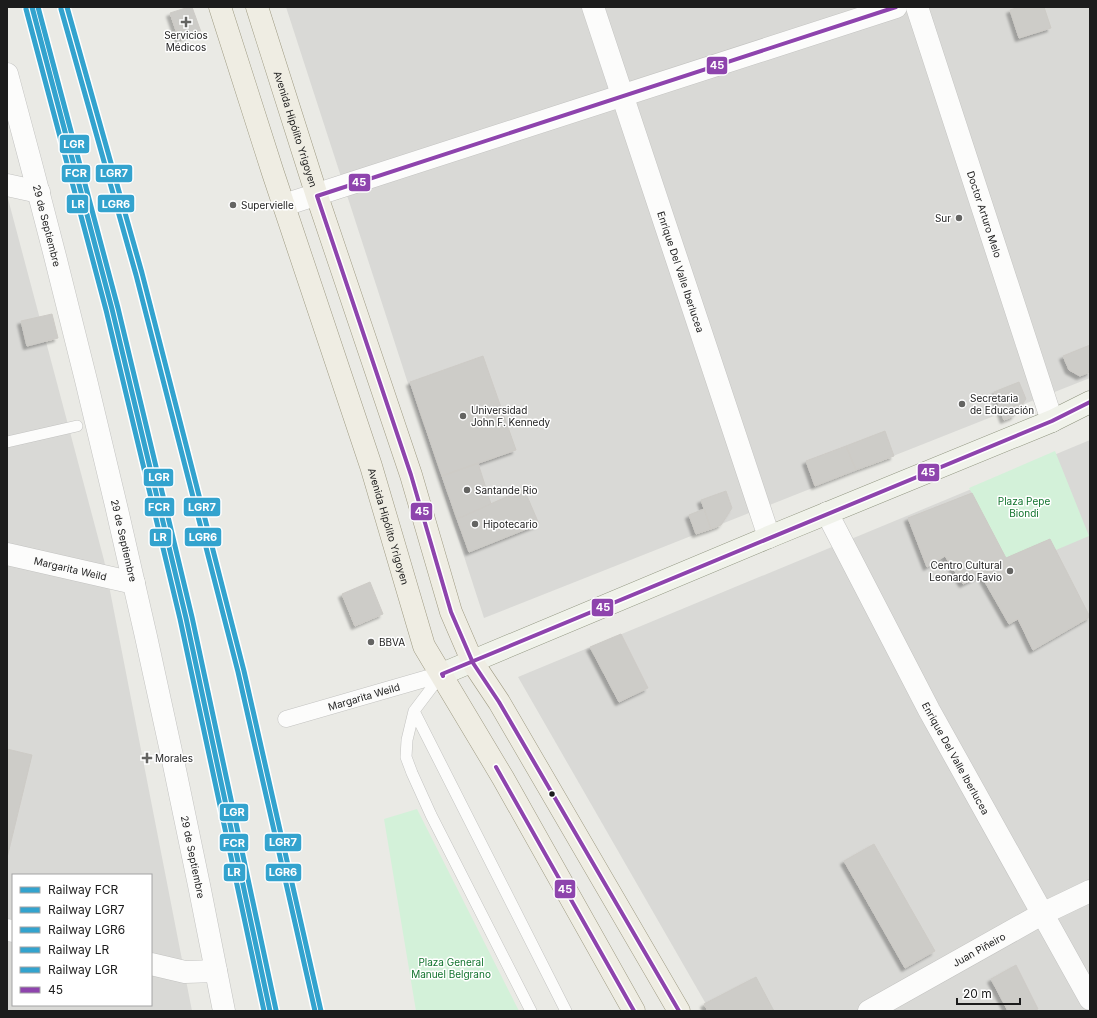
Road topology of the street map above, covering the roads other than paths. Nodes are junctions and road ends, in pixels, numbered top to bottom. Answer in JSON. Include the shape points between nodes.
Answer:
{"nodes":[{"id":1,"x":220,"y":7,"type":"edge"},
{"id":2,"x":257,"y":7,"type":"edge"},
{"id":3,"x":593,"y":7,"type":"edge"},
{"id":4,"x":896,"y":7,"type":"edge"},
{"id":5,"x":917,"y":7,"type":"edge"},
{"id":6,"x":7,"y":74,"type":"edge"},
{"id":7,"x":622,"y":96,"type":"junction"},
{"id":8,"x":7,"y":185,"type":"edge"},
{"id":9,"x":39,"y":192,"type":"junction"},
{"id":10,"x":317,"y":196,"type":"junction"},
{"id":11,"x":284,"y":206,"type":"junction"},
{"id":12,"x":1090,"y":402,"type":"edge"},
{"id":13,"x":1052,"y":421,"type":"junction"},
{"id":14,"x":77,"y":426,"type":"dead end"},
{"id":15,"x":7,"y":442,"type":"edge"},
{"id":16,"x":827,"y":513,"type":"junction"},
{"id":17,"x":769,"y":537,"type":"junction"},
{"id":18,"x":7,"y":554,"type":"edge"},
{"id":19,"x":134,"y":583,"type":"junction"},
{"id":20,"x":472,"y":663,"type":"junction"},
{"id":21,"x":442,"y":674,"type":"junction"},
{"id":22,"x":414,"y":711,"type":"junction"},
{"id":23,"x":286,"y":719,"type":"dead end"},
{"id":24,"x":1090,"y":892,"type":"edge"},
{"id":25,"x":1042,"y":914,"type":"junction"},
{"id":26,"x":152,"y":964,"type":"edge"},
{"id":27,"x":216,"y":971,"type":"junction"},
{"id":28,"x":1090,"y":1000,"type":"edge"},
{"id":29,"x":224,"y":1011,"type":"edge"},
{"id":30,"x":531,"y":1011,"type":"edge"},
{"id":31,"x":566,"y":1011,"type":"edge"},
{"id":32,"x":634,"y":1011,"type":"edge"},
{"id":33,"x":679,"y":1011,"type":"edge"},
{"id":34,"x":869,"y":1011,"type":"edge"}],
"edges":[{"from":1,"to":11,"type":"main road","name":"Avenida Hipólito Yrigoyen"},
{"from":2,"to":10,"type":"main road","name":"Avenida Hipólito Yrigoyen"},
{"from":3,"to":7,"type":"street","name":"Enrique Del Valle Iberlucea"},
{"from":4,"to":7,"type":"street"},
{"from":5,"to":13,"type":"street","name":"Doctor Arturo Melo"},
{"from":6,"to":9,"type":"street","name":"29 de Septiembre"},
{"from":7,"to":10,"type":"street"},
{"from":7,"to":17,"type":"street","name":"Enrique Del Valle Iberlucea"},
{"from":8,"to":9,"type":"street"},
{"from":9,"to":19,"type":"street","name":"29 de Septiembre"},
{"from":10,"to":11,"type":"street"},
{"from":10,"to":20,"type":"main road","name":"Avenida Hipólito Yrigoyen","via":[[410,475],[451,612]]},
{"from":11,"to":21,"type":"main road","name":"Avenida Hipólito Yrigoyen","via":[[371,466],[424,646]]},
{"from":12,"to":13,"type":"main road"},
{"from":13,"to":16,"type":"main road"},
{"from":14,"to":15,"type":"lane"},
{"from":16,"to":17,"type":"main road"},
{"from":16,"to":25,"type":"street","name":"Enrique Del Valle Iberlucea","via":[[928,710]]},
{"from":17,"to":20,"type":"main road"},
{"from":18,"to":19,"type":"street","name":"Margarita Weild"},
{"from":19,"to":27,"type":"street","name":"29 de Septiembre","via":[[186,816]]},
{"from":20,"to":21,"type":"main road"},
{"from":20,"to":33,"type":"main road","name":"Avenida Hipólito Yrigoyen","via":[[499,702]]},
{"from":21,"to":22,"type":"lane"},
{"from":21,"to":23,"type":"street","name":"Margarita Weild"},
{"from":21,"to":32,"type":"main road","name":"Avenida Hipólito Yrigoyen"},
{"from":22,"to":30,"type":"lane","via":[[406,756],[412,773]]},
{"from":22,"to":31,"type":"lane"},
{"from":24,"to":25,"type":"street","name":"Juan Piñeiro"},
{"from":25,"to":28,"type":"street","name":"Enrique Del Valle Iberlucea"},
{"from":25,"to":34,"type":"street","name":"Juan Piñeiro"},
{"from":26,"to":27,"type":"street","via":[[185,972]]},
{"from":27,"to":29,"type":"street","name":"29 de Septiembre"}]}
